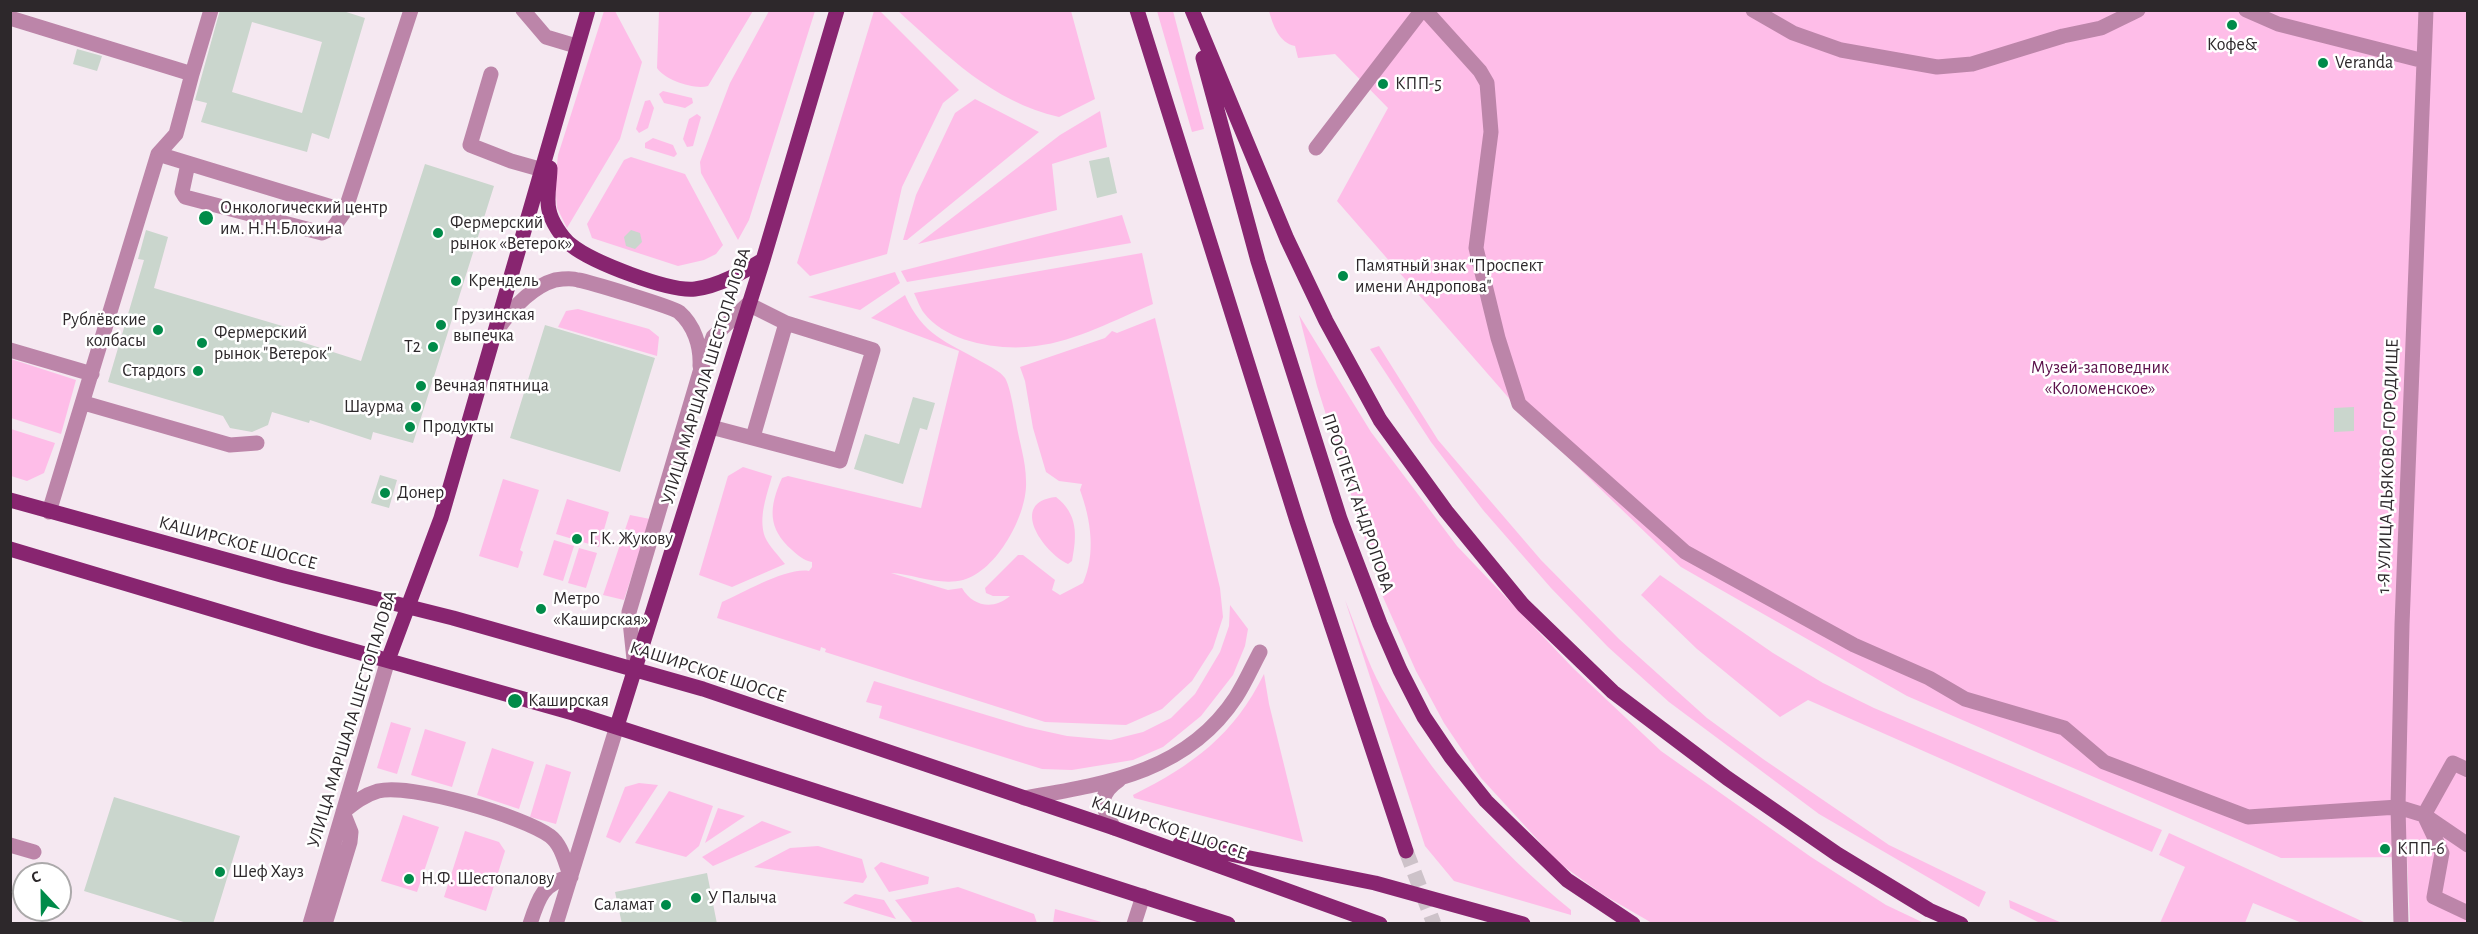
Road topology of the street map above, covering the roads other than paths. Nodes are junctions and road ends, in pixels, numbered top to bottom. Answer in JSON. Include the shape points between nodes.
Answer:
{"nodes":[{"id":1,"x":210,"y":10,"type":"edge"},
{"id":2,"x":411,"y":10,"type":"edge"},
{"id":3,"x":523,"y":10,"type":"edge"},
{"id":4,"x":588,"y":10,"type":"edge"},
{"id":5,"x":837,"y":10,"type":"edge"},
{"id":6,"x":1137,"y":10,"type":"edge"},
{"id":7,"x":1191,"y":10,"type":"edge"},
{"id":8,"x":1424,"y":10,"type":"edge"},
{"id":9,"x":1753,"y":10,"type":"edge"},
{"id":10,"x":2138,"y":10,"type":"edge"},
{"id":11,"x":2246,"y":10,"type":"edge"},
{"id":12,"x":2426,"y":10,"type":"edge"},
{"id":13,"x":10,"y":18,"type":"edge"},
{"id":14,"x":576,"y":46,"type":"junction"},
{"id":15,"x":2424,"y":61,"type":"junction"},
{"id":16,"x":192,"y":74,"type":"junction"},
{"id":17,"x":491,"y":74,"type":"dead end"},
{"id":18,"x":550,"y":146,"type":"junction"},
{"id":19,"x":1317,"y":148,"type":"dead end"},
{"id":20,"x":158,"y":154,"type":"junction"},
{"id":21,"x":188,"y":164,"type":"junction"},
{"id":22,"x":543,"y":170,"type":"junction"},
{"id":23,"x":345,"y":211,"type":"junction"},
{"id":24,"x":763,"y":261,"type":"junction"},
{"id":25,"x":748,"y":304,"type":"junction"},
{"id":26,"x":786,"y":323,"type":"junction"},
{"id":27,"x":497,"y":330,"type":"junction"},
{"id":28,"x":10,"y":350,"type":"edge"},
{"id":29,"x":700,"y":372,"type":"junction"},
{"id":30,"x":92,"y":374,"type":"junction"},
{"id":31,"x":84,"y":403,"type":"junction"},
{"id":32,"x":711,"y":427,"type":"junction"},
{"id":33,"x":753,"y":436,"type":"junction"},
{"id":34,"x":257,"y":443,"type":"dead end"},
{"id":35,"x":10,"y":500,"type":"edge"},
{"id":36,"x":49,"y":512,"type":"junction"},
{"id":37,"x":10,"y":549,"type":"edge"},
{"id":38,"x":407,"y":607,"type":"junction"},
{"id":39,"x":1260,"y":652,"type":"dead end"},
{"id":40,"x":388,"y":660,"type":"junction"},
{"id":41,"x":635,"y":669,"type":"junction"},
{"id":42,"x":617,"y":726,"type":"junction"},
{"id":43,"x":2468,"y":770,"type":"edge"},
{"id":44,"x":1122,"y":778,"type":"junction"},
{"id":45,"x":1024,"y":798,"type":"junction"},
{"id":46,"x":2398,"y":807,"type":"junction"},
{"id":47,"x":343,"y":812,"type":"junction"},
{"id":48,"x":2424,"y":815,"type":"junction"},
{"id":49,"x":1118,"y":830,"type":"junction"},
{"id":50,"x":10,"y":845,"type":"edge"},
{"id":51,"x":2468,"y":845,"type":"edge"},
{"id":52,"x":1406,"y":851,"type":"tunnel mouth"},
{"id":53,"x":34,"y":852,"type":"dead end"},
{"id":54,"x":571,"y":876,"type":"junction"},
{"id":55,"x":1143,"y":896,"type":"junction"},
{"id":56,"x":2468,"y":913,"type":"edge"},
{"id":57,"x":310,"y":924,"type":"edge"},
{"id":58,"x":325,"y":924,"type":"edge"},
{"id":59,"x":530,"y":924,"type":"edge"},
{"id":60,"x":556,"y":924,"type":"edge"},
{"id":61,"x":1134,"y":924,"type":"edge"},
{"id":62,"x":1228,"y":924,"type":"edge"},
{"id":63,"x":1380,"y":924,"type":"edge"},
{"id":64,"x":1523,"y":924,"type":"edge"},
{"id":65,"x":1633,"y":924,"type":"edge"},
{"id":66,"x":1961,"y":924,"type":"edge"},
{"id":67,"x":2401,"y":924,"type":"edge"}],
"edges":[{"from":1,"to":16,"type":"street"},
{"from":2,"to":23,"type":"street"},
{"from":3,"to":14,"type":"street","via":[[546,37]]},
{"from":4,"to":14,"type":"main road","name":"УЛИЦА МАРШАЛА ШЕСТОПАЛОВА"},
{"from":5,"to":24,"type":"main road","name":"УЛИЦА МАРШАЛА ШЕСТОПАЛОВА"},
{"from":6,"to":52,"type":"main road","via":[[1297,521]]},
{"from":7,"to":65,"type":"main road","name":"ПРОСПЕКТ АНДРОПОВА","via":[[1258,261],[1340,519],[1400,670],[1424,717],[1486,801],[1567,880]]},
{"from":7,"to":66,"type":"main road","via":[[1287,239],[1375,410],[1446,511],[1523,605],[1613,692],[1727,778],[1837,854],[1929,910]]},
{"from":8,"to":19,"type":"street"},
{"from":8,"to":46,"type":"street","via":[[1487,83],[1491,132],[1476,248],[1519,404],[1685,552],[1854,645],[1929,678],[1965,699],[2064,728],[2104,762],[2248,817]]},
{"from":9,"to":10,"type":"street","via":[[1793,33],[1841,50],[1937,67],[1972,64],[2101,28]]},
{"from":11,"to":15,"type":"street","via":[[2278,24]]},
{"from":12,"to":15,"type":"street","name":"1-Я УЛИЦА ДЬЯКОВО-ГОРОДИЩЕ"},
{"from":13,"to":16,"type":"street"},
{"from":14,"to":18,"type":"main road","name":"УЛИЦА МАРШАЛА ШЕСТОПАЛОВА"},
{"from":15,"to":46,"type":"street","name":"1-Я УЛИЦА ДЬЯКОВО-ГОРОДИЩЕ"},
{"from":16,"to":20,"type":"street","via":[[176,134]]},
{"from":17,"to":22,"type":"street","via":[[470,145]]},
{"from":18,"to":22,"type":"main road","name":"УЛИЦА МАРШАЛА ШЕСТОПАЛОВА"},
{"from":18,"to":24,"type":"main road","via":[[549,210],[569,244],[590,258],[684,290],[714,284]]},
{"from":20,"to":21,"type":"street"},
{"from":20,"to":30,"type":"street"},
{"from":21,"to":23,"type":"street"},
{"from":21,"to":23,"type":"street","via":[[182,192],[185,197],[322,233],[333,228]]},
{"from":22,"to":27,"type":"main road","name":"УЛИЦА МАРШАЛА ШЕСТОПАЛОВА"},
{"from":24,"to":25,"type":"main road","name":"УЛИЦА МАРШАЛА ШЕСТОПАЛОВА"},
{"from":25,"to":26,"type":"street"},
{"from":25,"to":29,"type":"street","via":[[713,337]]},
{"from":25,"to":32,"type":"main road","name":"УЛИЦА МАРШАЛА ШЕСТОПАЛОВА"},
{"from":26,"to":33,"type":"street"},
{"from":26,"to":33,"type":"street","via":[[873,350],[870,361],[840,461]]},
{"from":27,"to":29,"type":"street","via":[[521,302],[545,284],[577,279],[677,311],[696,337],[701,354]]},
{"from":27,"to":38,"type":"main road","name":"УЛИЦА МАРШАЛА ШЕСТОПАЛОВА","via":[[441,518]]},
{"from":28,"to":30,"type":"street"},
{"from":29,"to":41,"type":"street","via":[[629,612]]},
{"from":30,"to":31,"type":"street"},
{"from":31,"to":34,"type":"street","via":[[230,445]]},
{"from":31,"to":36,"type":"street"},
{"from":32,"to":33,"type":"street"},
{"from":32,"to":41,"type":"main road","name":"УЛИЦА МАРШАЛА ШЕСТОПАЛОВА"},
{"from":35,"to":36,"type":"main road","name":"КАШИРСКОЕ ШОССЕ"},
{"from":36,"to":38,"type":"main road","name":"КАШИРСКОЕ ШОССЕ"},
{"from":37,"to":40,"type":"main road"},
{"from":38,"to":40,"type":"main road","name":"УЛИЦА МАРШАЛА ШЕСТОПАЛОВА"},
{"from":38,"to":41,"type":"main road","name":"КАШИРСКОЕ ШОССЕ"},
{"from":39,"to":44,"type":"street","via":[[1236,697],[1205,733],[1169,760]]},
{"from":40,"to":42,"type":"main road"},
{"from":40,"to":47,"type":"street","name":"УЛИЦА МАРШАЛА ШЕСТОПАЛОВА"},
{"from":41,"to":42,"type":"main road","name":"УЛИЦА МАРШАЛА ШЕСТОПАЛОВА"},
{"from":41,"to":45,"type":"main road","name":"КАШИРСКОЕ ШОССЕ"},
{"from":42,"to":54,"type":"street","name":"УЛИЦА МАРШАЛА ШЕСТОПАЛОВА"},
{"from":42,"to":55,"type":"main road"},
{"from":43,"to":48,"type":"street","via":[[2453,764]]},
{"from":44,"to":45,"type":"street"},
{"from":44,"to":49,"type":"street","via":[[1107,788],[1103,798],[1106,816]]},
{"from":45,"to":49,"type":"main road","name":"КАШИРСКОЕ ШОССЕ"},
{"from":46,"to":48,"type":"street"},
{"from":46,"to":67,"type":"street","name":"1-Я УЛИЦА ДЬЯКОВО-ГОРОДИЩЕ"},
{"from":47,"to":54,"type":"street","via":[[362,798],[383,790],[414,791],[461,802],[550,837],[559,847]]},
{"from":47,"to":57,"type":"street","name":"УЛИЦА МАРШАЛА ШЕСТОПАЛОВА"},
{"from":47,"to":58,"type":"street","via":[[351,832],[350,842]]},
{"from":48,"to":51,"type":"street"},
{"from":48,"to":56,"type":"street","via":[[2442,853],[2433,897]]},
{"from":49,"to":63,"type":"main road","name":"КАШИРСКОЕ ШОССЕ"},
{"from":49,"to":64,"type":"main road","via":[[1375,883]]},
{"from":50,"to":53,"type":"street"},
{"from":54,"to":59,"type":"street","via":[[547,886]]},
{"from":54,"to":60,"type":"street","name":"УЛИЦА МАРШАЛА ШЕСТОПАЛОВА"},
{"from":55,"to":61,"type":"street"},
{"from":55,"to":62,"type":"main road"}]}
